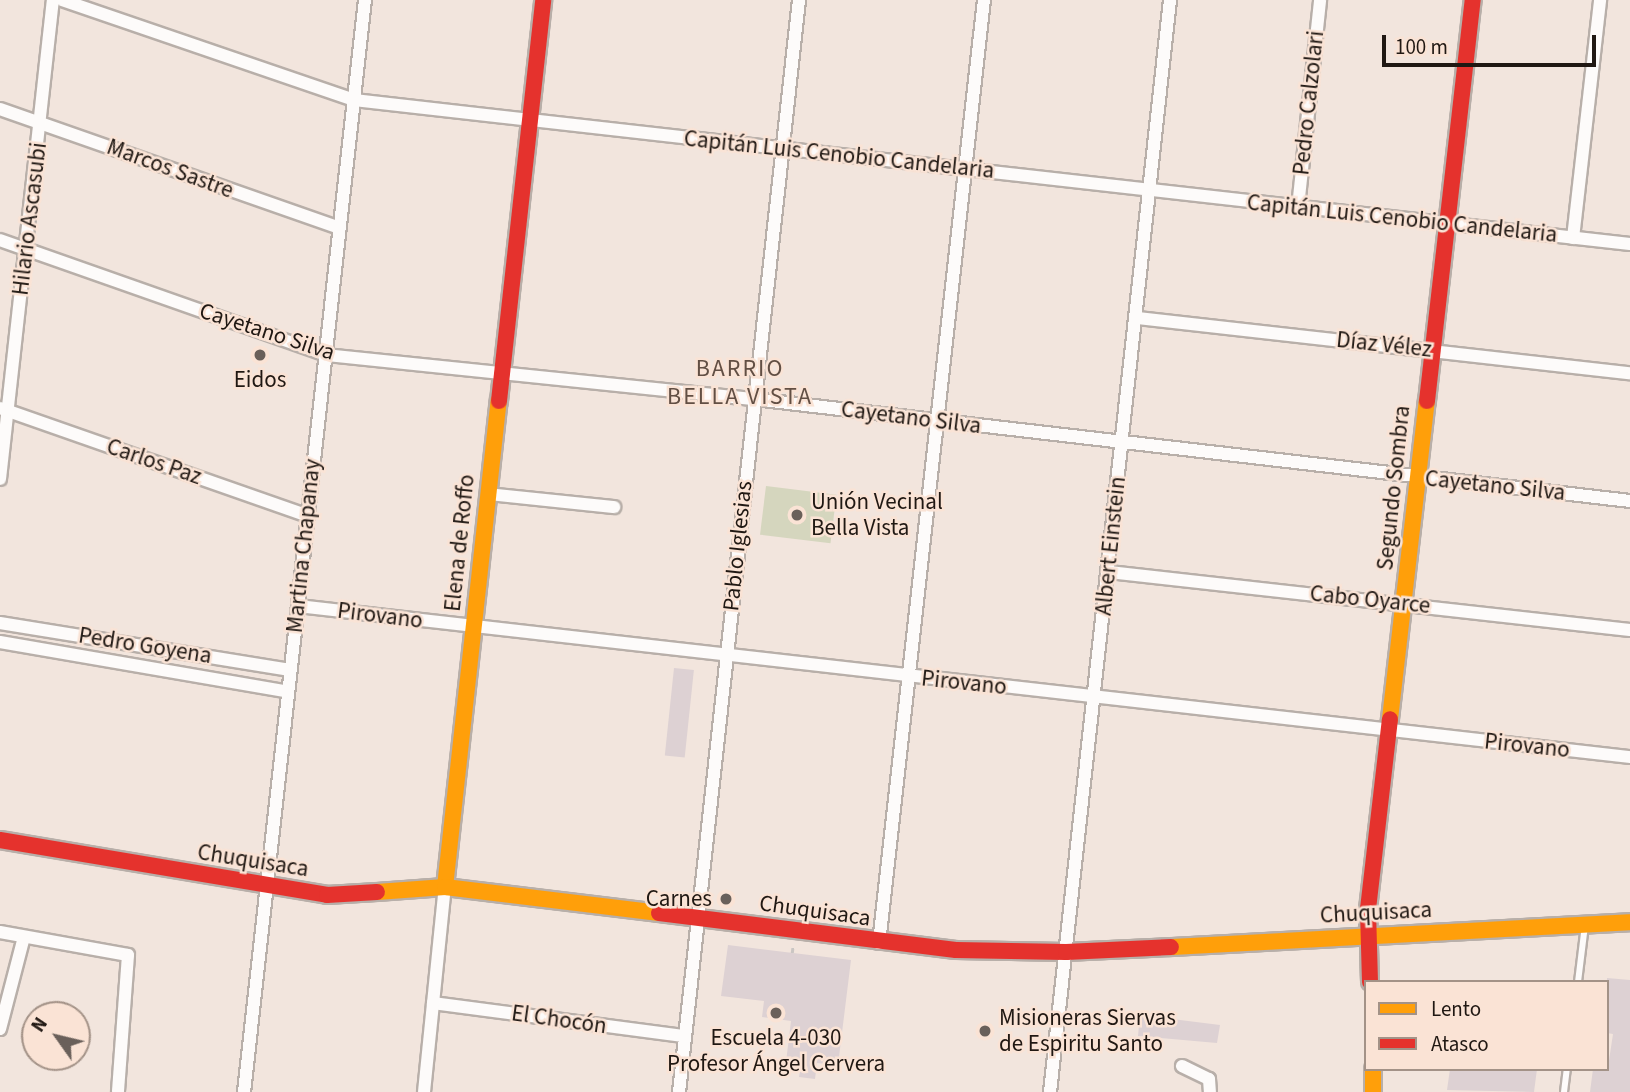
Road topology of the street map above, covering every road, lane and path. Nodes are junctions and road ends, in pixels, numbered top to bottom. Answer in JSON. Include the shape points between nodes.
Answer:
{"nodes":[{"id":1,"x":53,"y":0,"type":"edge"},
{"id":2,"x":62,"y":0,"type":"edge"},
{"id":3,"x":365,"y":0,"type":"edge"},
{"id":4,"x":543,"y":0,"type":"edge"},
{"id":5,"x":799,"y":0,"type":"edge"},
{"id":6,"x":984,"y":0,"type":"edge"},
{"id":7,"x":1170,"y":0,"type":"edge"},
{"id":8,"x":1320,"y":0,"type":"edge"},
{"id":9,"x":1472,"y":0,"type":"edge"},
{"id":10,"x":1600,"y":0,"type":"edge"},
{"id":11,"x":354,"y":100,"type":"junction"},
{"id":12,"x":0,"y":109,"type":"edge"},
{"id":13,"x":530,"y":119,"type":"junction"},
{"id":14,"x":41,"y":123,"type":"junction"},
{"id":15,"x":782,"y":149,"type":"junction"},
{"id":16,"x":966,"y":169,"type":"junction"},
{"id":17,"x":1151,"y":191,"type":"junction"},
{"id":18,"x":1298,"y":207,"type":"junction"},
{"id":19,"x":1446,"y":222,"type":"junction"},
{"id":20,"x":340,"y":228,"type":"junction"},
{"id":21,"x":1573,"y":238,"type":"junction"},
{"id":22,"x":0,"y":240,"type":"edge"},
{"id":23,"x":1630,"y":244,"type":"edge"},
{"id":24,"x":26,"y":249,"type":"junction"},
{"id":25,"x":1137,"y":318,"type":"junction"},
{"id":26,"x":1432,"y":351,"type":"junction"},
{"id":27,"x":326,"y":355,"type":"junction"},
{"id":28,"x":502,"y":373,"type":"junction"},
{"id":29,"x":1630,"y":373,"type":"edge"},
{"id":30,"x":754,"y":399,"type":"junction"},
{"id":31,"x":4,"y":409,"type":"edge"},
{"id":32,"x":940,"y":422,"type":"junction"},
{"id":33,"x":1122,"y":444,"type":"junction"},
{"id":34,"x":1418,"y":478,"type":"junction"},
{"id":35,"x":0,"y":479,"type":"edge"},
{"id":36,"x":488,"y":494,"type":"junction"},
{"id":37,"x":1630,"y":501,"type":"edge"},
{"id":38,"x":614,"y":507,"type":"dead end"},
{"id":39,"x":308,"y":516,"type":"junction"},
{"id":40,"x":1109,"y":572,"type":"junction"},
{"id":41,"x":1404,"y":604,"type":"junction"},
{"id":42,"x":298,"y":606,"type":"junction"},
{"id":43,"x":0,"y":623,"type":"edge"},
{"id":44,"x":474,"y":627,"type":"junction"},
{"id":45,"x":1630,"y":630,"type":"edge"},
{"id":46,"x":0,"y":642,"type":"edge"},
{"id":47,"x":726,"y":655,"type":"junction"},
{"id":48,"x":290,"y":670,"type":"junction"},
{"id":49,"x":909,"y":677,"type":"junction"},
{"id":50,"x":288,"y":692,"type":"junction"},
{"id":51,"x":1094,"y":697,"type":"junction"},
{"id":52,"x":1389,"y":731,"type":"junction"},
{"id":53,"x":1630,"y":757,"type":"edge"},
{"id":54,"x":0,"y":840,"type":"edge"},
{"id":55,"x":267,"y":887,"type":"junction"},
{"id":56,"x":445,"y":887,"type":"junction"},
{"id":57,"x":697,"y":916,"type":"junction"},
{"id":58,"x":1586,"y":921,"type":"junction"},
{"id":59,"x":1630,"y":922,"type":"edge"},
{"id":60,"x":0,"y":932,"type":"edge"},
{"id":61,"x":24,"y":937,"type":"junction"},
{"id":62,"x":1368,"y":937,"type":"junction"},
{"id":63,"x":878,"y":943,"type":"junction"},
{"id":64,"x":1066,"y":952,"type":"junction"},
{"id":65,"x":1370,"y":980,"type":"edge"},
{"id":66,"x":1578,"y":980,"type":"edge"},
{"id":67,"x":433,"y":1003,"type":"junction"},
{"id":68,"x":0,"y":1030,"type":"edge"},
{"id":69,"x":685,"y":1036,"type":"junction"},
{"id":70,"x":1182,"y":1066,"type":"dead end"},
{"id":71,"x":1373,"y":1071,"type":"edge"},
{"id":72,"x":1567,"y":1071,"type":"edge"},
{"id":73,"x":120,"y":1092,"type":"edge"},
{"id":74,"x":244,"y":1092,"type":"edge"},
{"id":75,"x":424,"y":1092,"type":"edge"},
{"id":76,"x":679,"y":1092,"type":"edge"},
{"id":77,"x":1049,"y":1092,"type":"edge"},
{"id":78,"x":1210,"y":1092,"type":"edge"},
{"id":79,"x":1373,"y":1092,"type":"edge"},
{"id":80,"x":1564,"y":1092,"type":"edge"}],
"edges":[{"from":1,"to":14,"type":"street","name":"Hilario Ascasubi"},
{"from":2,"to":11,"type":"street","name":"Capitán Luis Cenobio Candelaria"},
{"from":3,"to":11,"type":"street","name":"Martina Chapanay"},
{"from":4,"to":13,"type":"street","name":"Elena de Roffo"},
{"from":5,"to":15,"type":"street","name":"Pablo Iglesias"},
{"from":6,"to":16,"type":"street"},
{"from":7,"to":17,"type":"street","name":"Albert Einstein"},
{"from":8,"to":18,"type":"street","name":"Pedro Calzolari"},
{"from":9,"to":19,"type":"street","name":"Segundo Sombra"},
{"from":10,"to":21,"type":"street"},
{"from":11,"to":13,"type":"street","name":"Capitán Luis Cenobio Candelaria"},
{"from":11,"to":20,"type":"street","name":"Martina Chapanay"},
{"from":12,"to":14,"type":"street","name":"Marcos Sastre"},
{"from":13,"to":15,"type":"street","name":"Capitán Luis Cenobio Candelaria"},
{"from":13,"to":28,"type":"street","name":"Elena de Roffo"},
{"from":14,"to":20,"type":"street","name":"Marcos Sastre"},
{"from":14,"to":24,"type":"street","name":"Hilario Ascasubi"},
{"from":15,"to":16,"type":"street","name":"Capitán Luis Cenobio Candelaria"},
{"from":15,"to":30,"type":"street","name":"Pablo Iglesias"},
{"from":16,"to":17,"type":"street","name":"Capitán Luis Cenobio Candelaria"},
{"from":16,"to":32,"type":"street"},
{"from":17,"to":18,"type":"street","name":"Capitán Luis Cenobio Candelaria"},
{"from":17,"to":25,"type":"street","name":"Albert Einstein"},
{"from":18,"to":19,"type":"street","name":"Capitán Luis Cenobio Candelaria"},
{"from":19,"to":21,"type":"street","name":"Capitán Luis Cenobio Candelaria"},
{"from":19,"to":26,"type":"street","name":"Segundo Sombra"},
{"from":20,"to":27,"type":"street","name":"Martina Chapanay"},
{"from":21,"to":23,"type":"street","name":"Capitán Luis Cenobio Candelaria"},
{"from":22,"to":24,"type":"street","name":"Cayetano Silva"},
{"from":24,"to":27,"type":"street","name":"Cayetano Silva"},
{"from":24,"to":31,"type":"street","name":"Hilario Ascasubi"},
{"from":25,"to":26,"type":"street","name":"Díaz Vélez"},
{"from":25,"to":33,"type":"street","name":"Albert Einstein"},
{"from":26,"to":29,"type":"street","name":"Díaz Vélez"},
{"from":26,"to":34,"type":"street","name":"Segundo Sombra"},
{"from":27,"to":28,"type":"street","name":"Cayetano Silva"},
{"from":27,"to":39,"type":"street","name":"Martina Chapanay"},
{"from":28,"to":30,"type":"street","name":"Cayetano Silva"},
{"from":28,"to":36,"type":"street","name":"Elena de Roffo"},
{"from":30,"to":32,"type":"street","name":"Cayetano Silva"},
{"from":30,"to":47,"type":"street","name":"Pablo Iglesias"},
{"from":31,"to":35,"type":"street","name":"Hilario Ascasubi"},
{"from":31,"to":39,"type":"street","name":"Carlos Paz"},
{"from":32,"to":33,"type":"street","name":"Cayetano Silva"},
{"from":32,"to":49,"type":"street"},
{"from":33,"to":34,"type":"street","name":"Cayetano Silva"},
{"from":33,"to":40,"type":"street","name":"Albert Einstein"},
{"from":34,"to":37,"type":"street","name":"Cayetano Silva"},
{"from":34,"to":41,"type":"street","name":"Segundo Sombra"},
{"from":36,"to":38,"type":"street"},
{"from":36,"to":44,"type":"street","name":"Elena de Roffo"},
{"from":39,"to":42,"type":"street","name":"Martina Chapanay"},
{"from":40,"to":41,"type":"street","name":"Cabo Oyarce"},
{"from":40,"to":51,"type":"street","name":"Albert Einstein"},
{"from":41,"to":45,"type":"street","name":"Cabo Oyarce"},
{"from":41,"to":52,"type":"street","name":"Segundo Sombra"},
{"from":42,"to":44,"type":"street","name":"Pirovano"},
{"from":42,"to":48,"type":"street","name":"Martina Chapanay"},
{"from":43,"to":48,"type":"street","name":"Pedro Goyena"},
{"from":44,"to":47,"type":"street","name":"Pirovano"},
{"from":44,"to":56,"type":"street","name":"Elena de Roffo"},
{"from":46,"to":50,"type":"street","name":"Pedro Goyena"},
{"from":47,"to":49,"type":"street","name":"Pirovano"},
{"from":47,"to":57,"type":"street","name":"Pablo Iglesias"},
{"from":48,"to":50,"type":"street","name":"Martina Chapanay"},
{"from":49,"to":51,"type":"street","name":"Pirovano"},
{"from":49,"to":63,"type":"street"},
{"from":50,"to":55,"type":"street","name":"Martina Chapanay"},
{"from":51,"to":52,"type":"street","name":"Pirovano"},
{"from":51,"to":64,"type":"street","name":"Albert Einstein"},
{"from":52,"to":53,"type":"street","name":"Pirovano"},
{"from":52,"to":62,"type":"street","name":"Segundo Sombra"},
{"from":54,"to":55,"type":"street","name":"Chuquisaca"},
{"from":55,"to":56,"type":"street","name":"Chuquisaca","via":[[338,895]]},
{"from":55,"to":74,"type":"street","name":"Martina Chapanay"},
{"from":56,"to":57,"type":"street","name":"Chuquisaca"},
{"from":56,"to":67,"type":"street","name":"Elena de Roffo"},
{"from":57,"to":63,"type":"street","name":"Chuquisaca"},
{"from":57,"to":69,"type":"street","name":"Pablo Iglesias"},
{"from":58,"to":59,"type":"street","name":"Chuquisaca"},
{"from":58,"to":62,"type":"street","name":"Chuquisaca"},
{"from":58,"to":66,"type":"lane"},
{"from":60,"to":61,"type":"street"},
{"from":61,"to":68,"type":"street"},
{"from":61,"to":73,"type":"street","via":[[128,956]]},
{"from":62,"to":64,"type":"street","name":"Chuquisaca"},
{"from":62,"to":65,"type":"street","name":"Segundo Sombra"},
{"from":63,"to":64,"type":"street","name":"Chuquisaca"},
{"from":64,"to":77,"type":"street","name":"Albert Einstein"},
{"from":67,"to":69,"type":"street","name":"El Chocón"},
{"from":67,"to":75,"type":"street","name":"Elena de Roffo"},
{"from":69,"to":76,"type":"street","name":"Pablo Iglesias"},
{"from":70,"to":78,"type":"street","via":[[1209,1079]]},
{"from":71,"to":79,"type":"street"},
{"from":72,"to":80,"type":"lane"}]}
